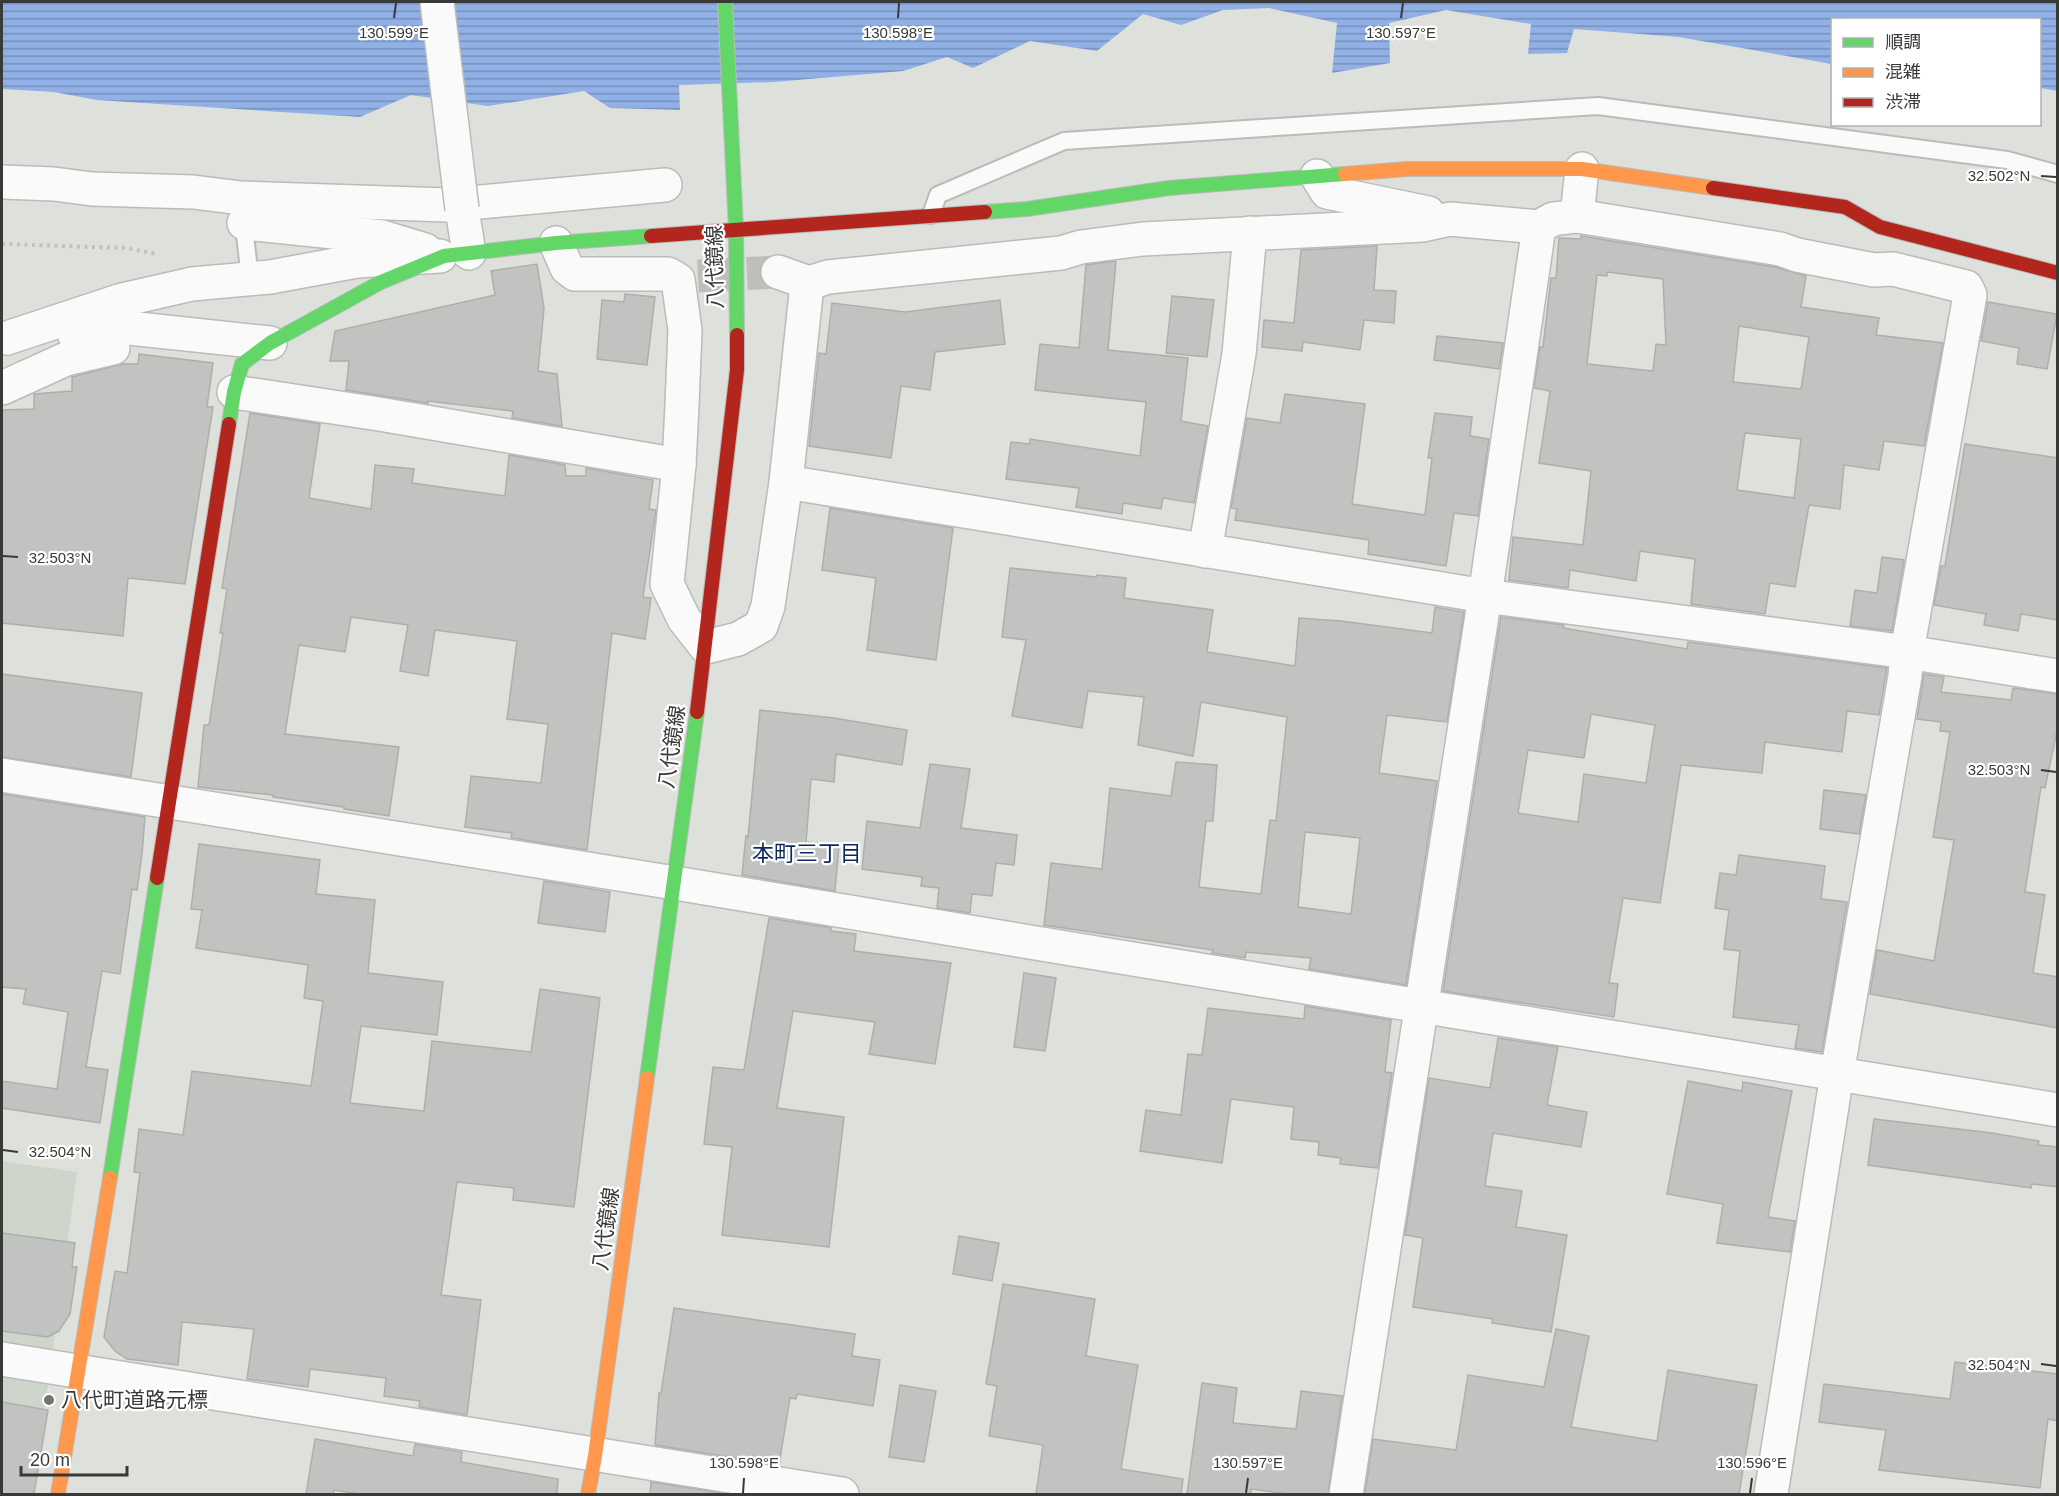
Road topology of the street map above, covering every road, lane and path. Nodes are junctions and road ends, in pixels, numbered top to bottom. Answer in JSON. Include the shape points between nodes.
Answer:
{"nodes":[{"id":1,"x":437,"y":2,"type":"edge"},
{"id":2,"x":724,"y":2,"type":"edge"},
{"id":3,"x":1582,"y":169,"type":"junction"},
{"id":4,"x":2058,"y":174,"type":"edge"},
{"id":5,"x":1317,"y":176,"type":"junction"},
{"id":6,"x":2,"y":182,"type":"edge"},
{"id":7,"x":665,"y":185,"type":"dead end"},
{"id":8,"x":242,"y":210,"type":"junction"},
{"id":9,"x":931,"y":215,"type":"junction"},
{"id":10,"x":1577,"y":216,"type":"junction"},
{"id":11,"x":1450,"y":219,"type":"junction"},
{"id":12,"x":1539,"y":227,"type":"junction"},
{"id":13,"x":736,"y":229,"type":"junction"},
{"id":14,"x":1250,"y":233,"type":"junction"},
{"id":15,"x":556,"y":243,"type":"junction"},
{"id":16,"x":2,"y":244,"type":"edge"},
{"id":17,"x":456,"y":254,"type":"junction"},
{"id":18,"x":778,"y":272,"type":"tunnel mouth"},
{"id":19,"x":2058,"y":273,"type":"edge"},
{"id":20,"x":250,"y":279,"type":"junction"},
{"id":21,"x":809,"y":283,"type":"junction"},
{"id":22,"x":192,"y":284,"type":"junction"},
{"id":23,"x":4,"y":339,"type":"edge"},
{"id":24,"x":270,"y":342,"type":"junction"},
{"id":25,"x":238,"y":378,"type":"junction"},
{"id":26,"x":2,"y":388,"type":"edge"},
{"id":27,"x":679,"y":465,"type":"junction"},
{"id":28,"x":786,"y":482,"type":"junction"},
{"id":29,"x":1205,"y":551,"type":"junction"},
{"id":30,"x":1485,"y":596,"type":"junction"},
{"id":31,"x":706,"y":648,"type":"junction"},
{"id":32,"x":1907,"y":652,"type":"junction"},
{"id":33,"x":2058,"y":676,"type":"edge"},
{"id":34,"x":2,"y":775,"type":"edge"},
{"id":35,"x":170,"y":802,"type":"junction"},
{"id":36,"x":675,"y":883,"type":"junction"},
{"id":37,"x":1421,"y":1007,"type":"junction"},
{"id":38,"x":1837,"y":1074,"type":"junction"},
{"id":39,"x":2058,"y":1110,"type":"edge"},
{"id":40,"x":2,"y":1359,"type":"edge"},
{"id":41,"x":80,"y":1370,"type":"junction"},
{"id":42,"x":596,"y":1456,"type":"junction"},
{"id":43,"x":58,"y":1494,"type":"edge"},
{"id":44,"x":588,"y":1494,"type":"edge"},
{"id":45,"x":842,"y":1494,"type":"edge"},
{"id":46,"x":1346,"y":1494,"type":"edge"},
{"id":47,"x":1771,"y":1494,"type":"edge"}],
"edges":[{"from":1,"to":17,"type":"street","bridge":true,"via":[[462,209]]},
{"from":2,"to":13,"type":"street","name":"八代鏡線"},
{"from":3,"to":5,"type":"street","via":[[1407,169]]},
{"from":3,"to":10,"type":"street"},
{"from":3,"to":19,"type":"street","via":[[1845,207],[1880,227]]},
{"from":4,"to":9,"type":"lane","via":[[2007,160],[1598,106],[1064,141],[939,195]]},
{"from":5,"to":9,"type":"street","via":[[1169,188],[1027,209]]},
{"from":5,"to":11,"type":"street","via":[[1327,192]]},
{"from":6,"to":8,"type":"street","via":[[193,192]]},
{"from":7,"to":8,"type":"street","via":[[447,205]]},
{"from":8,"to":17,"type":"street"},
{"from":8,"to":20,"type":"lane"},
{"from":9,"to":13,"type":"street"},
{"from":10,"to":12,"type":"street","via":[[1553,219]]},
{"from":10,"to":32,"type":"street","via":[[1780,249],[1874,270],[1893,269],[1966,286],[1970,295]]},
{"from":11,"to":12,"type":"street"},
{"from":11,"to":14,"type":"street","via":[[1423,225]]},
{"from":12,"to":30,"type":"street"},
{"from":13,"to":15,"type":"street"},
{"from":13,"to":31,"type":"street","name":"八代鏡線","via":[[737,370]]},
{"from":14,"to":21,"type":"street","via":[[1143,239],[1061,253]]},
{"from":14,"to":29,"type":"street","via":[[1239,354]]},
{"from":15,"to":17,"type":"street"},
{"from":15,"to":27,"type":"street","via":[[567,268],[575,274],[668,274],[688,278]]},
{"from":16,"to":22,"type":"path","via":[[128,248],[162,256]]},
{"from":17,"to":20,"type":"street","via":[[357,261]]},
{"from":17,"to":24,"type":"street","via":[[381,282]]},
{"from":18,"to":21,"type":"street"},
{"from":20,"to":22,"type":"street"},
{"from":21,"to":28,"type":"street"},
{"from":22,"to":23,"type":"street","via":[[122,300]]},
{"from":23,"to":24,"type":"street","via":[[60,339],[110,326]]},
{"from":24,"to":25,"type":"street"},
{"from":25,"to":26,"type":"street","via":[[218,358],[119,347],[66,359]]},
{"from":25,"to":27,"type":"street","via":[[379,414]]},
{"from":25,"to":35,"type":"street"},
{"from":27,"to":31,"type":"street","via":[[667,584],[684,619]]},
{"from":28,"to":29,"type":"street"},
{"from":28,"to":31,"type":"street","via":[[768,606],[761,626],[738,639]]},
{"from":29,"to":30,"type":"street"},
{"from":30,"to":32,"type":"street"},
{"from":30,"to":37,"type":"street"},
{"from":31,"to":36,"type":"street","name":"八代鏡線"},
{"from":32,"to":33,"type":"street"},
{"from":32,"to":38,"type":"street"},
{"from":34,"to":35,"type":"street"},
{"from":35,"to":36,"type":"street"},
{"from":35,"to":41,"type":"street"},
{"from":36,"to":37,"type":"street"},
{"from":36,"to":42,"type":"street","name":"八代鏡線"},
{"from":37,"to":38,"type":"street"},
{"from":37,"to":46,"type":"street"},
{"from":38,"to":39,"type":"street"},
{"from":38,"to":47,"type":"street"},
{"from":40,"to":41,"type":"street"},
{"from":41,"to":42,"type":"street"},
{"from":41,"to":43,"type":"street"},
{"from":42,"to":44,"type":"street","name":"八代鏡線"},
{"from":42,"to":45,"type":"street"}]}
